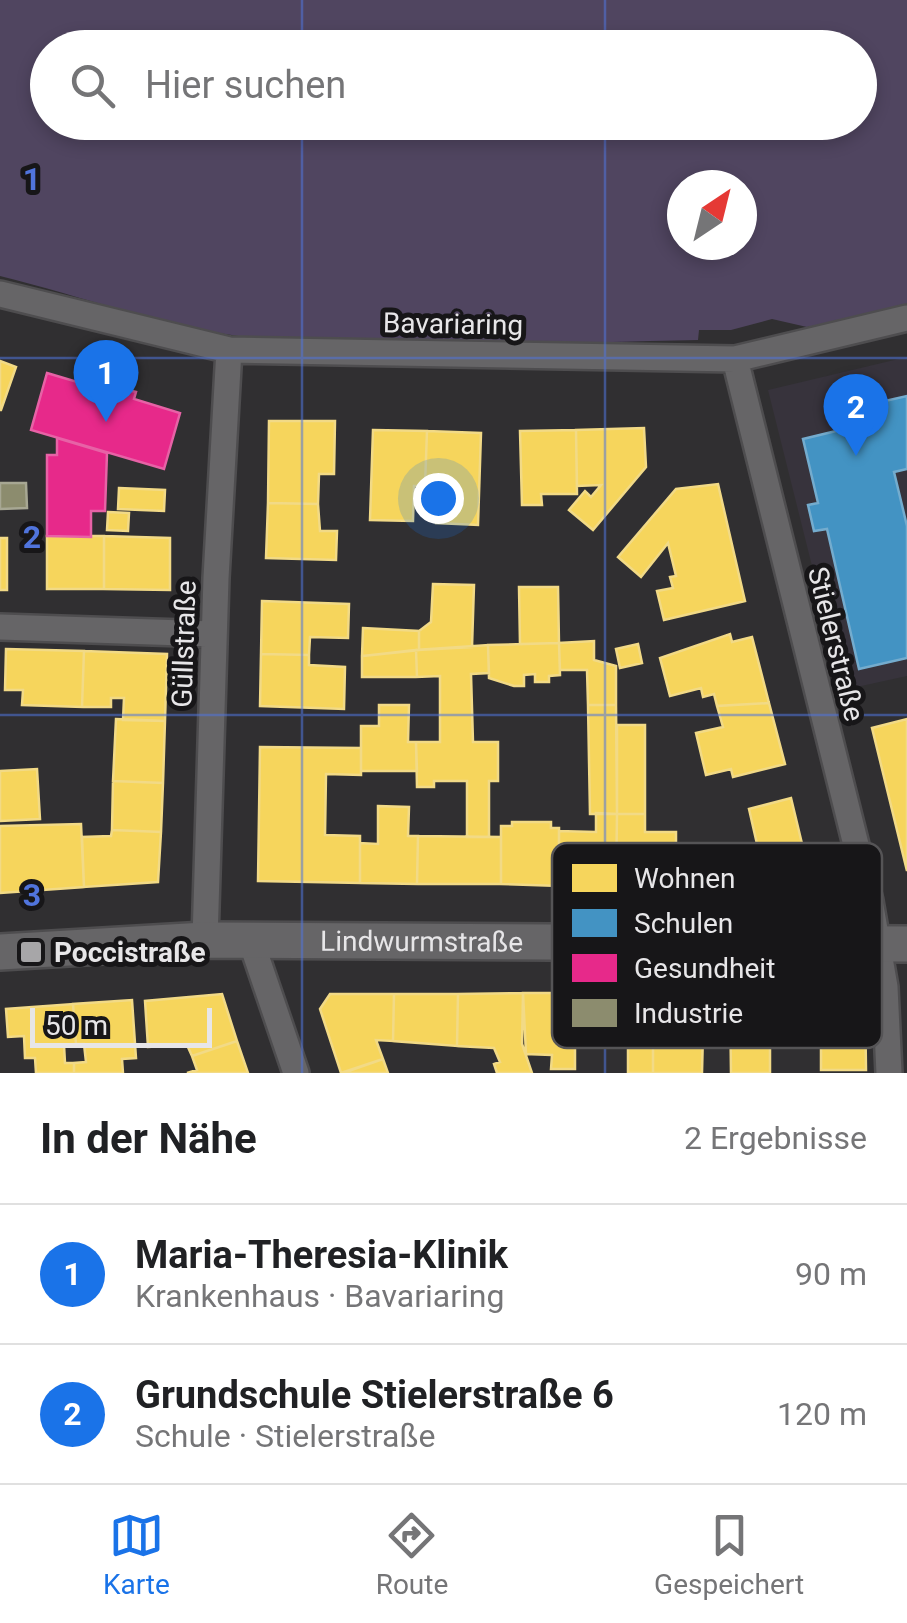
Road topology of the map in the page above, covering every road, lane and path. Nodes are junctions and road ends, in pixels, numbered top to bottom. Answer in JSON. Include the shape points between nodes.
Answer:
{"nodes":[{"id":1,"x":0,"y":294,"type":"edge"},
{"id":2,"x":907,"y":318,"type":"edge"},
{"id":3,"x":228,"y":350,"type":"junction"},
{"id":4,"x":734,"y":359,"type":"junction"},
{"id":5,"x":0,"y":627,"type":"edge"},
{"id":6,"x":214,"y":634,"type":"junction"},
{"id":7,"x":865,"y":843,"type":"edge"},
{"id":8,"x":882,"y":907,"type":"edge"},
{"id":9,"x":205,"y":940,"type":"junction"},
{"id":10,"x":252,"y":941,"type":"junction"},
{"id":11,"x":552,"y":942,"type":"edge"},
{"id":12,"x":892,"y":944,"type":"edge"},
{"id":13,"x":0,"y":952,"type":"edge"},
{"id":14,"x":296,"y":1073,"type":"edge"},
{"id":15,"x":889,"y":1073,"type":"edge"}],
"edges":[{"from":1,"to":3,"type":"street","name":"Bavariaring"},
{"from":2,"to":4,"type":"street","name":"Bavariaring"},
{"from":3,"to":4,"type":"street","name":"Bavariaring"},
{"from":3,"to":6,"type":"street","name":"Güllstraße"},
{"from":4,"to":7,"type":"street","name":"Stielerstraße"},
{"from":5,"to":6,"type":"street"},
{"from":6,"to":9,"type":"street","name":"Güllstraße"},
{"from":8,"to":12,"type":"street","name":"Stielerstraße"},
{"from":9,"to":10,"type":"main road","name":"Lindwurmstraße"},
{"from":9,"to":13,"type":"main road","name":"Lindwurmstraße"},
{"from":10,"to":11,"type":"main road","name":"Lindwurmstraße"},
{"from":10,"to":14,"type":"street"},
{"from":12,"to":15,"type":"street","name":"Stielerstraße"}]}
